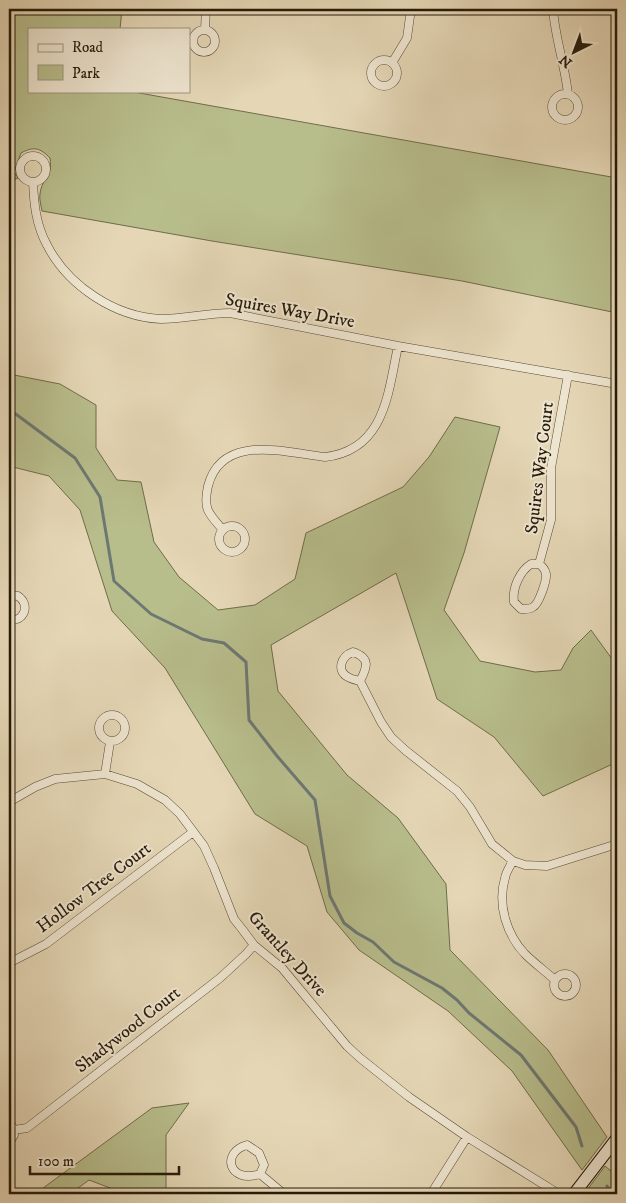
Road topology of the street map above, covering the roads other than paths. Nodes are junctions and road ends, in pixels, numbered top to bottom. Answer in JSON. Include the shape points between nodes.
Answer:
{"nodes":[{"id":1,"x":206,"y":9,"type":"edge"},
{"id":2,"x":411,"y":9,"type":"edge"},
{"id":3,"x":553,"y":9,"type":"edge"},
{"id":4,"x":205,"y":29,"type":"dead end"},
{"id":5,"x":392,"y":63,"type":"dead end"},
{"id":6,"x":568,"y":94,"type":"dead end"},
{"id":7,"x":33,"y":182,"type":"dead end"},
{"id":8,"x":398,"y":346,"type":"junction"},
{"id":9,"x":568,"y":375,"type":"junction"},
{"id":10,"x":617,"y":384,"type":"edge"},
{"id":11,"x":222,"y":530,"type":"dead end"},
{"id":12,"x":539,"y":564,"type":"junction"},
{"id":13,"x":9,"y":596,"type":"edge"},
{"id":14,"x":9,"y":620,"type":"edge"},
{"id":15,"x":360,"y":681,"type":"dead end"},
{"id":16,"x":110,"y":742,"type":"dead end"},
{"id":17,"x":105,"y":774,"type":"junction"},
{"id":18,"x":9,"y":802,"type":"edge"},
{"id":19,"x":193,"y":832,"type":"junction"},
{"id":20,"x":617,"y":844,"type":"edge"},
{"id":21,"x":512,"y":861,"type":"junction"},
{"id":22,"x":254,"y":945,"type":"junction"},
{"id":23,"x":9,"y":963,"type":"edge"},
{"id":24,"x":555,"y":980,"type":"dead end"},
{"id":25,"x":9,"y":1122,"type":"edge"},
{"id":26,"x":14,"y":1130,"type":"junction"},
{"id":27,"x":467,"y":1137,"type":"junction"},
{"id":28,"x":617,"y":1138,"type":"edge"},
{"id":29,"x":9,"y":1143,"type":"edge"},
{"id":30,"x":260,"y":1174,"type":"junction"},
{"id":31,"x":284,"y":1194,"type":"edge"},
{"id":32,"x":431,"y":1194,"type":"edge"},
{"id":33,"x":559,"y":1194,"type":"edge"},
{"id":34,"x":574,"y":1194,"type":"edge"}],
"edges":[{"from":1,"to":4,"type":"street"},
{"from":2,"to":5,"type":"street","via":[[407,38]]},
{"from":3,"to":6,"type":"street"},
{"from":7,"to":8,"type":"street","name":"Squires Way Drive","via":[[35,210],[47,245],[75,281],[119,309],[161,318],[230,312]]},
{"from":8,"to":9,"type":"street","name":"Squires Way Drive"},
{"from":8,"to":11,"type":"street","via":[[385,406],[372,432],[357,446],[326,457],[254,449],[231,455],[222,462],[210,482],[206,505],[210,516]]},
{"from":9,"to":10,"type":"street","name":"Squires Way Drive"},
{"from":9,"to":12,"type":"street","name":"Squires Way Court","via":[[551,468],[550,520]]},
{"from":12,"to":12,"type":"street","name":"Squires Way Court","via":[[527,566],[520,577],[514,597],[516,606],[521,609],[532,608],[539,600],[546,574]]},
{"from":13,"to":14,"type":"street","via":[[18,596],[24,602],[25,610],[21,617]]},
{"from":15,"to":21,"type":"street","via":[[391,737],[457,791],[492,844]]},
{"from":16,"to":17,"type":"street"},
{"from":17,"to":18,"type":"street","name":"Grantley Drive","via":[[55,779]]},
{"from":17,"to":19,"type":"street","name":"Grantley Drive","via":[[137,784],[165,800]]},
{"from":19,"to":22,"type":"street","name":"Grantley Drive","via":[[204,846],[234,919]]},
{"from":19,"to":23,"type":"street","name":"Hollow Tree Court","via":[[46,944]]},
{"from":20,"to":21,"type":"street","via":[[547,866]]},
{"from":21,"to":24,"type":"street","via":[[502,896],[509,931],[526,955]]},
{"from":22,"to":26,"type":"street","name":"Shadywood Court","via":[[220,978],[27,1128]]},
{"from":22,"to":27,"type":"street","name":"Grantley Drive","via":[[282,968],[360,1058]]},
{"from":25,"to":26,"type":"street"},
{"from":26,"to":29,"type":"street"},
{"from":27,"to":32,"type":"street"},
{"from":27,"to":33,"type":"street","name":"Grantley Drive"},
{"from":28,"to":34,"type":"street"},
{"from":30,"to":30,"type":"street","via":[[264,1165],[259,1153],[247,1145],[232,1154],[236,1172],[246,1177]]},
{"from":30,"to":31,"type":"street"}]}
